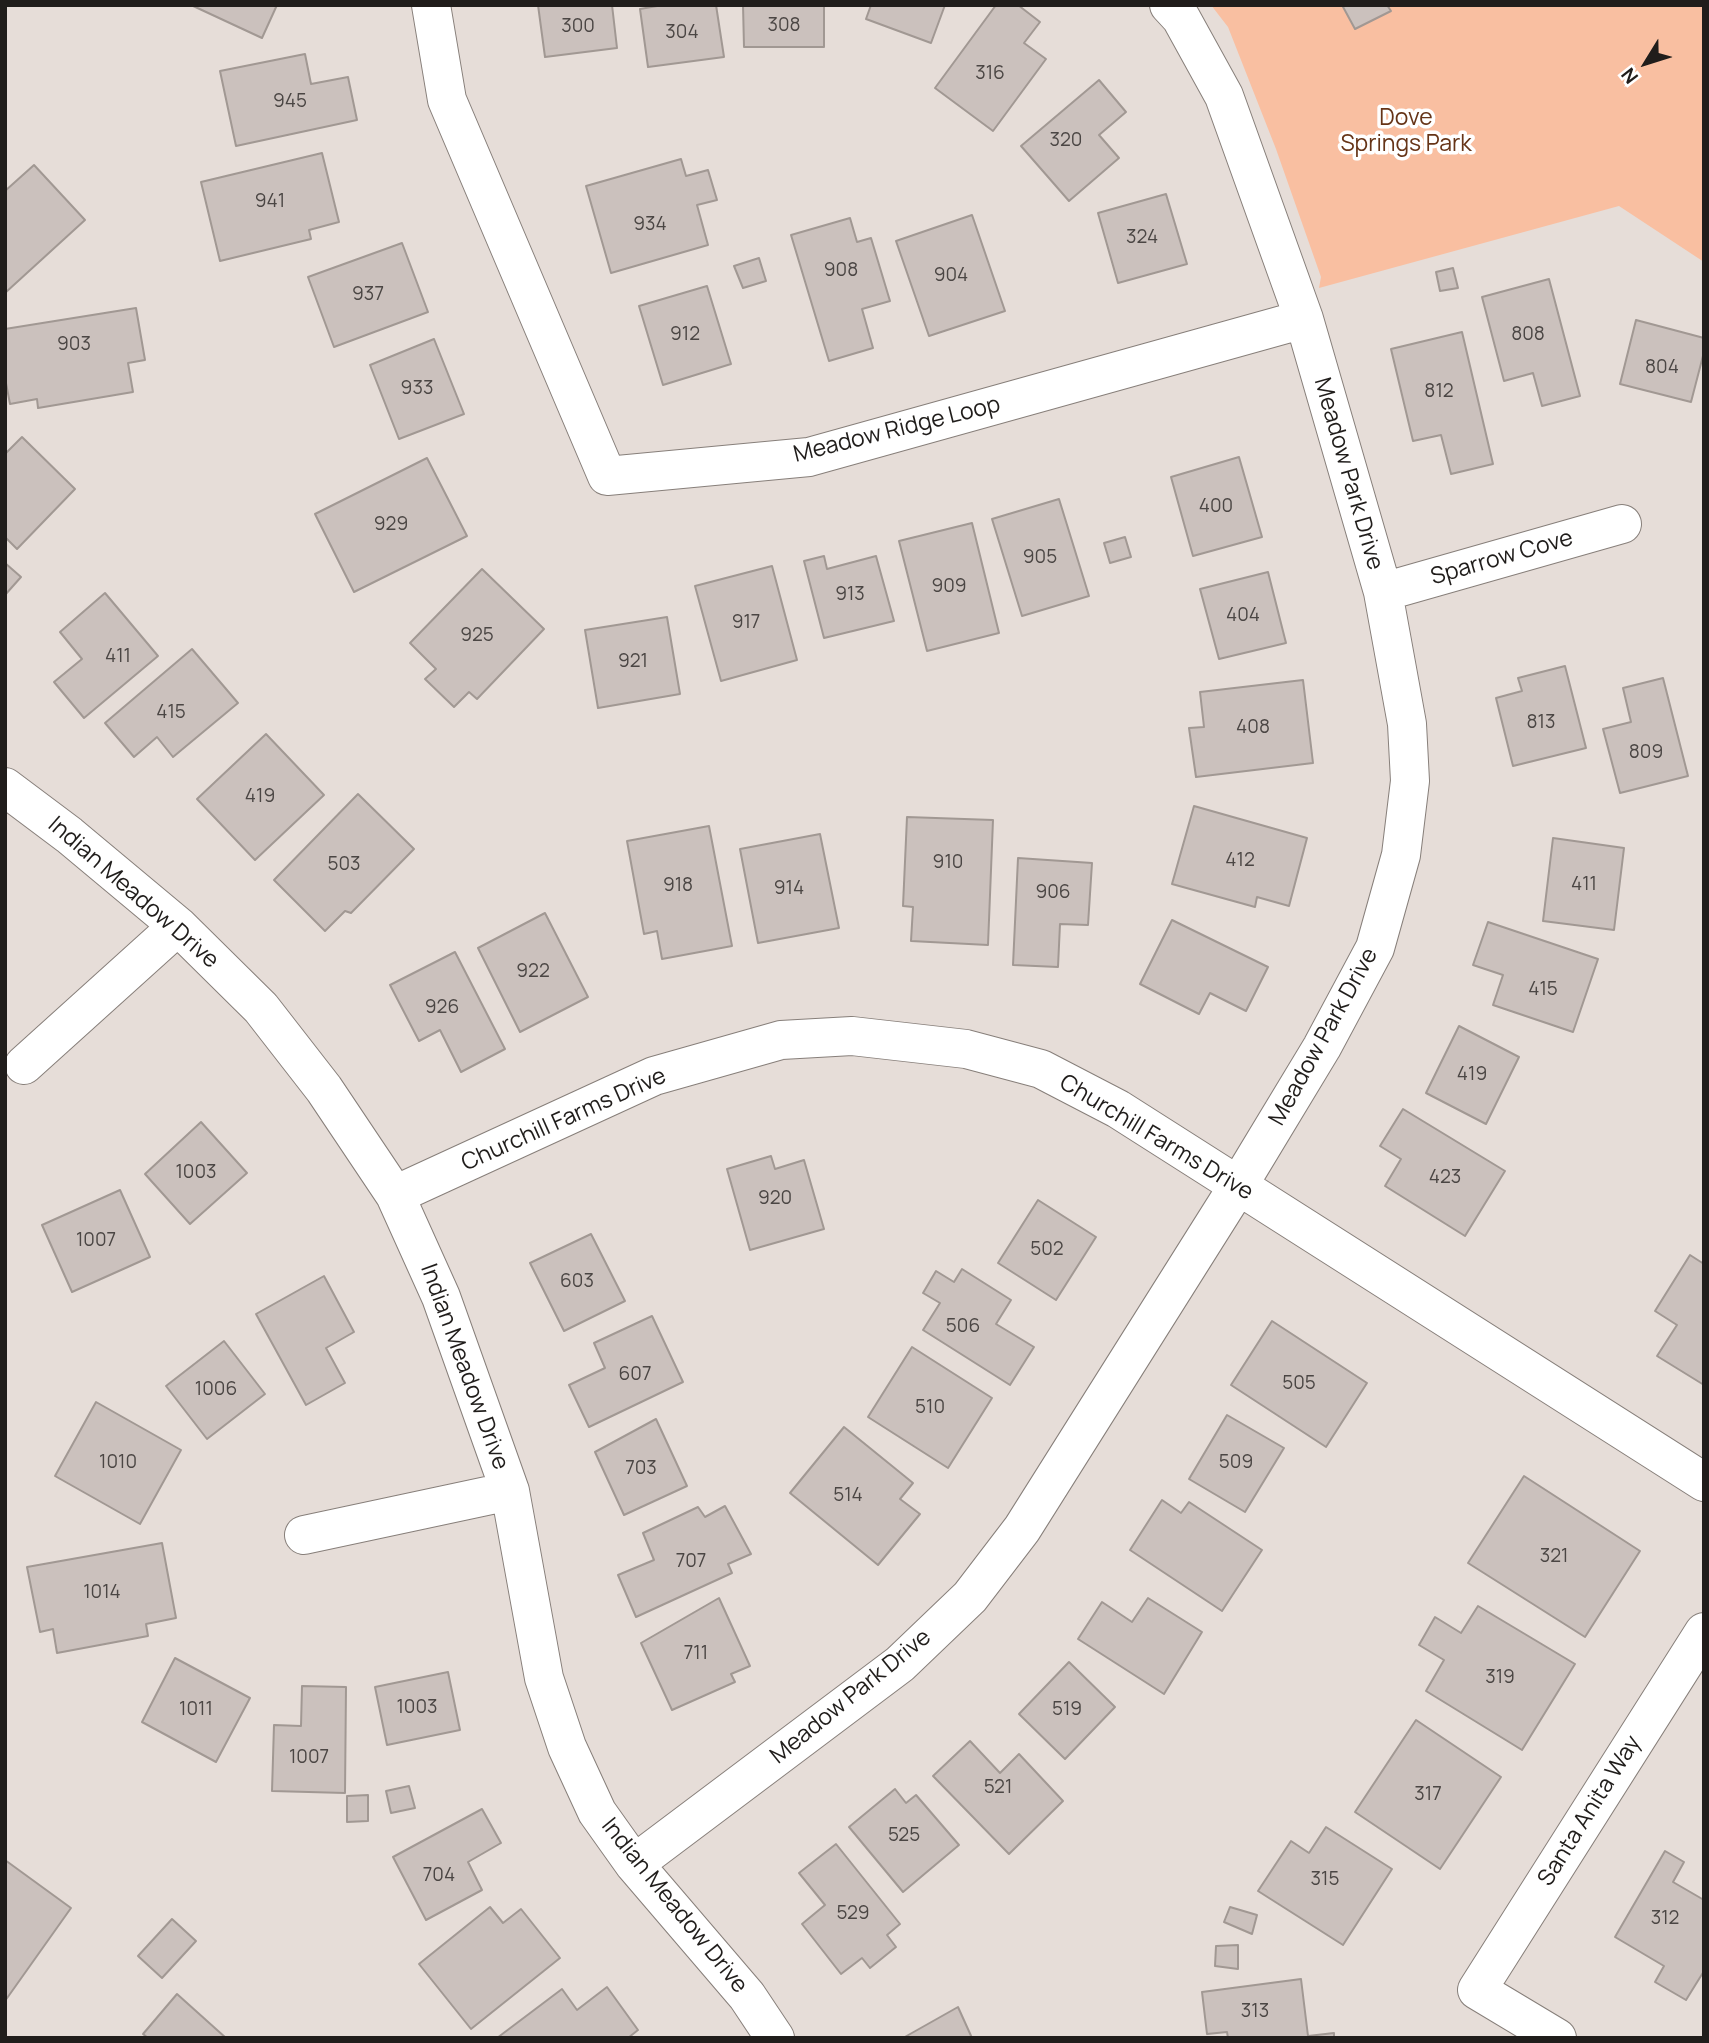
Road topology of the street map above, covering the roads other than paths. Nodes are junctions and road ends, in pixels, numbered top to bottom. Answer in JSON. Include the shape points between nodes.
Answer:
{"nodes":[{"id":1,"x":431,"y":5,"type":"edge"},
{"id":2,"x":1169,"y":5,"type":"edge"},
{"id":3,"x":1304,"y":319,"type":"junction"},
{"id":4,"x":1622,"y":524,"type":"dead end"},
{"id":5,"x":1382,"y":592,"type":"junction"},
{"id":6,"x":5,"y":787,"type":"edge"},
{"id":7,"x":178,"y":926,"type":"junction"},
{"id":8,"x":24,"y":1065,"type":"dead end"},
{"id":9,"x":1238,"y":1186,"type":"junction"},
{"id":10,"x":395,"y":1195,"type":"junction"},
{"id":11,"x":1704,"y":1482,"type":"edge"},
{"id":12,"x":510,"y":1491,"type":"junction"},
{"id":13,"x":304,"y":1535,"type":"dead end"},
{"id":14,"x":1704,"y":1632,"type":"edge"},
{"id":15,"x":634,"y":1864,"type":"junction"},
{"id":16,"x":775,"y":2038,"type":"edge"},
{"id":17,"x":1557,"y":2038,"type":"edge"}],
"edges":[{"from":1,"to":3,"type":"street","name":"Meadow Ridge Loop","via":[[447,100],[607,476],[809,457]]},
{"from":2,"to":3,"type":"street","name":"Meadow Park Drive","via":[[1181,18],[1224,96]]},
{"from":3,"to":5,"type":"street","name":"Meadow Park Drive"},
{"from":4,"to":5,"type":"street","name":"Sparrow Cove"},
{"from":5,"to":9,"type":"street","name":"Meadow Park Drive","via":[[1406,724],[1410,781],[1401,855],[1375,948]]},
{"from":6,"to":7,"type":"street","name":"Indian Meadow Drive"},
{"from":7,"to":8,"type":"street"},
{"from":7,"to":10,"type":"street","name":"Indian Meadow Drive","via":[[261,1007],[324,1089]]},
{"from":9,"to":10,"type":"street","name":"Churchill Farms Drive","via":[[1118,1109],[1041,1069],[966,1049],[852,1036],[781,1040],[654,1076]]},
{"from":9,"to":11,"type":"street","name":"Churchill Farms Drive"},
{"from":9,"to":15,"type":"street","name":"Meadow Park Drive","via":[[1022,1529],[970,1597],[900,1664]]},
{"from":10,"to":12,"type":"street","name":"Indian Meadow Drive","via":[[441,1297]]},
{"from":12,"to":13,"type":"street"},
{"from":12,"to":15,"type":"street","name":"Indian Meadow Drive","via":[[544,1678],[567,1747],[597,1812]]},
{"from":14,"to":17,"type":"street","name":"Santa Anita Way","via":[[1477,1990]]},
{"from":15,"to":16,"type":"street","name":"Indian Meadow Drive","via":[[747,1996]]}]}
